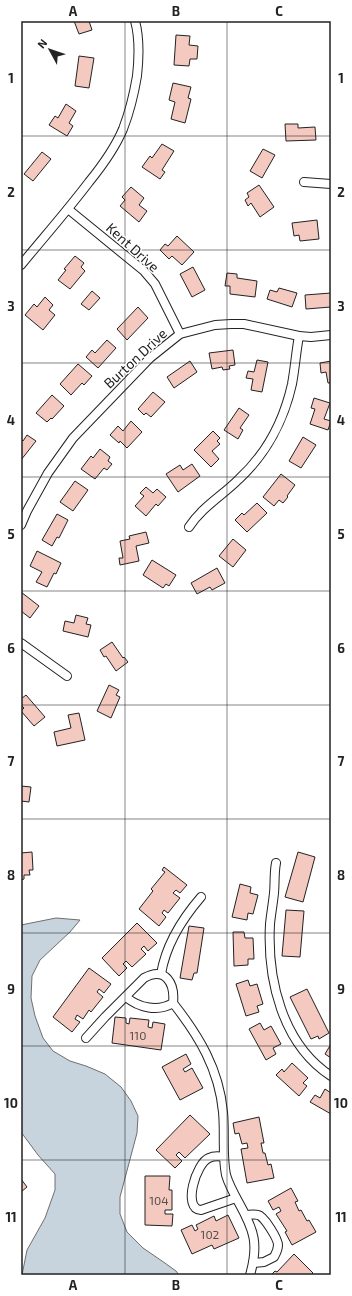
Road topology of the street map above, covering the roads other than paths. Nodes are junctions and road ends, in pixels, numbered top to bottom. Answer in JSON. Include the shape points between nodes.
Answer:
{"nodes":[{"id":1,"x":135,"y":21,"type":"edge"},
{"id":2,"x":304,"y":182,"type":"dead end"},
{"id":3,"x":331,"y":184,"type":"edge"},
{"id":4,"x":68,"y":209,"type":"junction"},
{"id":5,"x":21,"y":265,"type":"edge"},
{"id":6,"x":180,"y":334,"type":"junction"},
{"id":7,"x":331,"y":335,"type":"edge"},
{"id":8,"x":298,"y":336,"type":"junction"},
{"id":9,"x":21,"y":525,"type":"edge"},
{"id":10,"x":189,"y":527,"type":"dead end"},
{"id":11,"x":21,"y":643,"type":"edge"},
{"id":12,"x":67,"y":676,"type":"dead end"},
{"id":13,"x":276,"y":863,"type":"dead end"},
{"id":14,"x":201,"y":896,"type":"dead end"},
{"id":15,"x":161,"y":974,"type":"junction"},
{"id":16,"x":126,"y":997,"type":"junction"},
{"id":17,"x":173,"y":1003,"type":"junction"},
{"id":18,"x":86,"y":1038,"type":"dead end"},
{"id":19,"x":331,"y":1076,"type":"edge"},
{"id":20,"x":224,"y":1157,"type":"junction"},
{"id":21,"x":236,"y":1198,"type":"junction"},
{"id":22,"x":246,"y":1215,"type":"junction"},
{"id":23,"x":253,"y":1263,"type":"junction"},
{"id":24,"x":250,"y":1275,"type":"edge"}],
"edges":[{"from":1,"to":4,"type":"street","via":[[138,66],[132,105],[112,151]]},
{"from":2,"to":3,"type":"street"},
{"from":4,"to":5,"type":"street"},
{"from":4,"to":6,"type":"street","name":"Kent Drive","via":[[144,271],[155,284]]},
{"from":6,"to":8,"type":"street","name":"Burton Drive","via":[[215,325],[244,324]]},
{"from":6,"to":9,"type":"street","name":"Burton Drive","via":[[150,358],[73,438],[48,473]]},
{"from":7,"to":8,"type":"street","name":"Burton Drive"},
{"from":8,"to":10,"type":"street","via":[[289,394],[273,436],[241,478],[205,507]]},
{"from":11,"to":12,"type":"street"},
{"from":13,"to":19,"type":"street","via":[[270,924],[271,963],[276,990],[286,1021],[300,1047]]},
{"from":14,"to":15,"type":"street","via":[[173,936]]},
{"from":15,"to":16,"type":"street","via":[[152,974],[144,978]]},
{"from":15,"to":17,"type":"street","via":[[173,988]]},
{"from":16,"to":17,"type":"street","via":[[131,1002],[149,1008],[164,1007]]},
{"from":16,"to":18,"type":"street"},
{"from":17,"to":20,"type":"street","via":[[203,1045],[216,1075],[223,1112]]},
{"from":20,"to":21,"type":"street","via":[[226,1176]]},
{"from":20,"to":21,"type":"street","via":[[210,1157],[202,1163],[194,1181],[194,1207],[201,1210]]},
{"from":21,"to":22,"type":"street"},
{"from":22,"to":23,"type":"street","via":[[255,1248]]},
{"from":22,"to":23,"type":"street","via":[[259,1214],[275,1234],[278,1242],[274,1257],[264,1262]]},
{"from":23,"to":24,"type":"street"}]}
